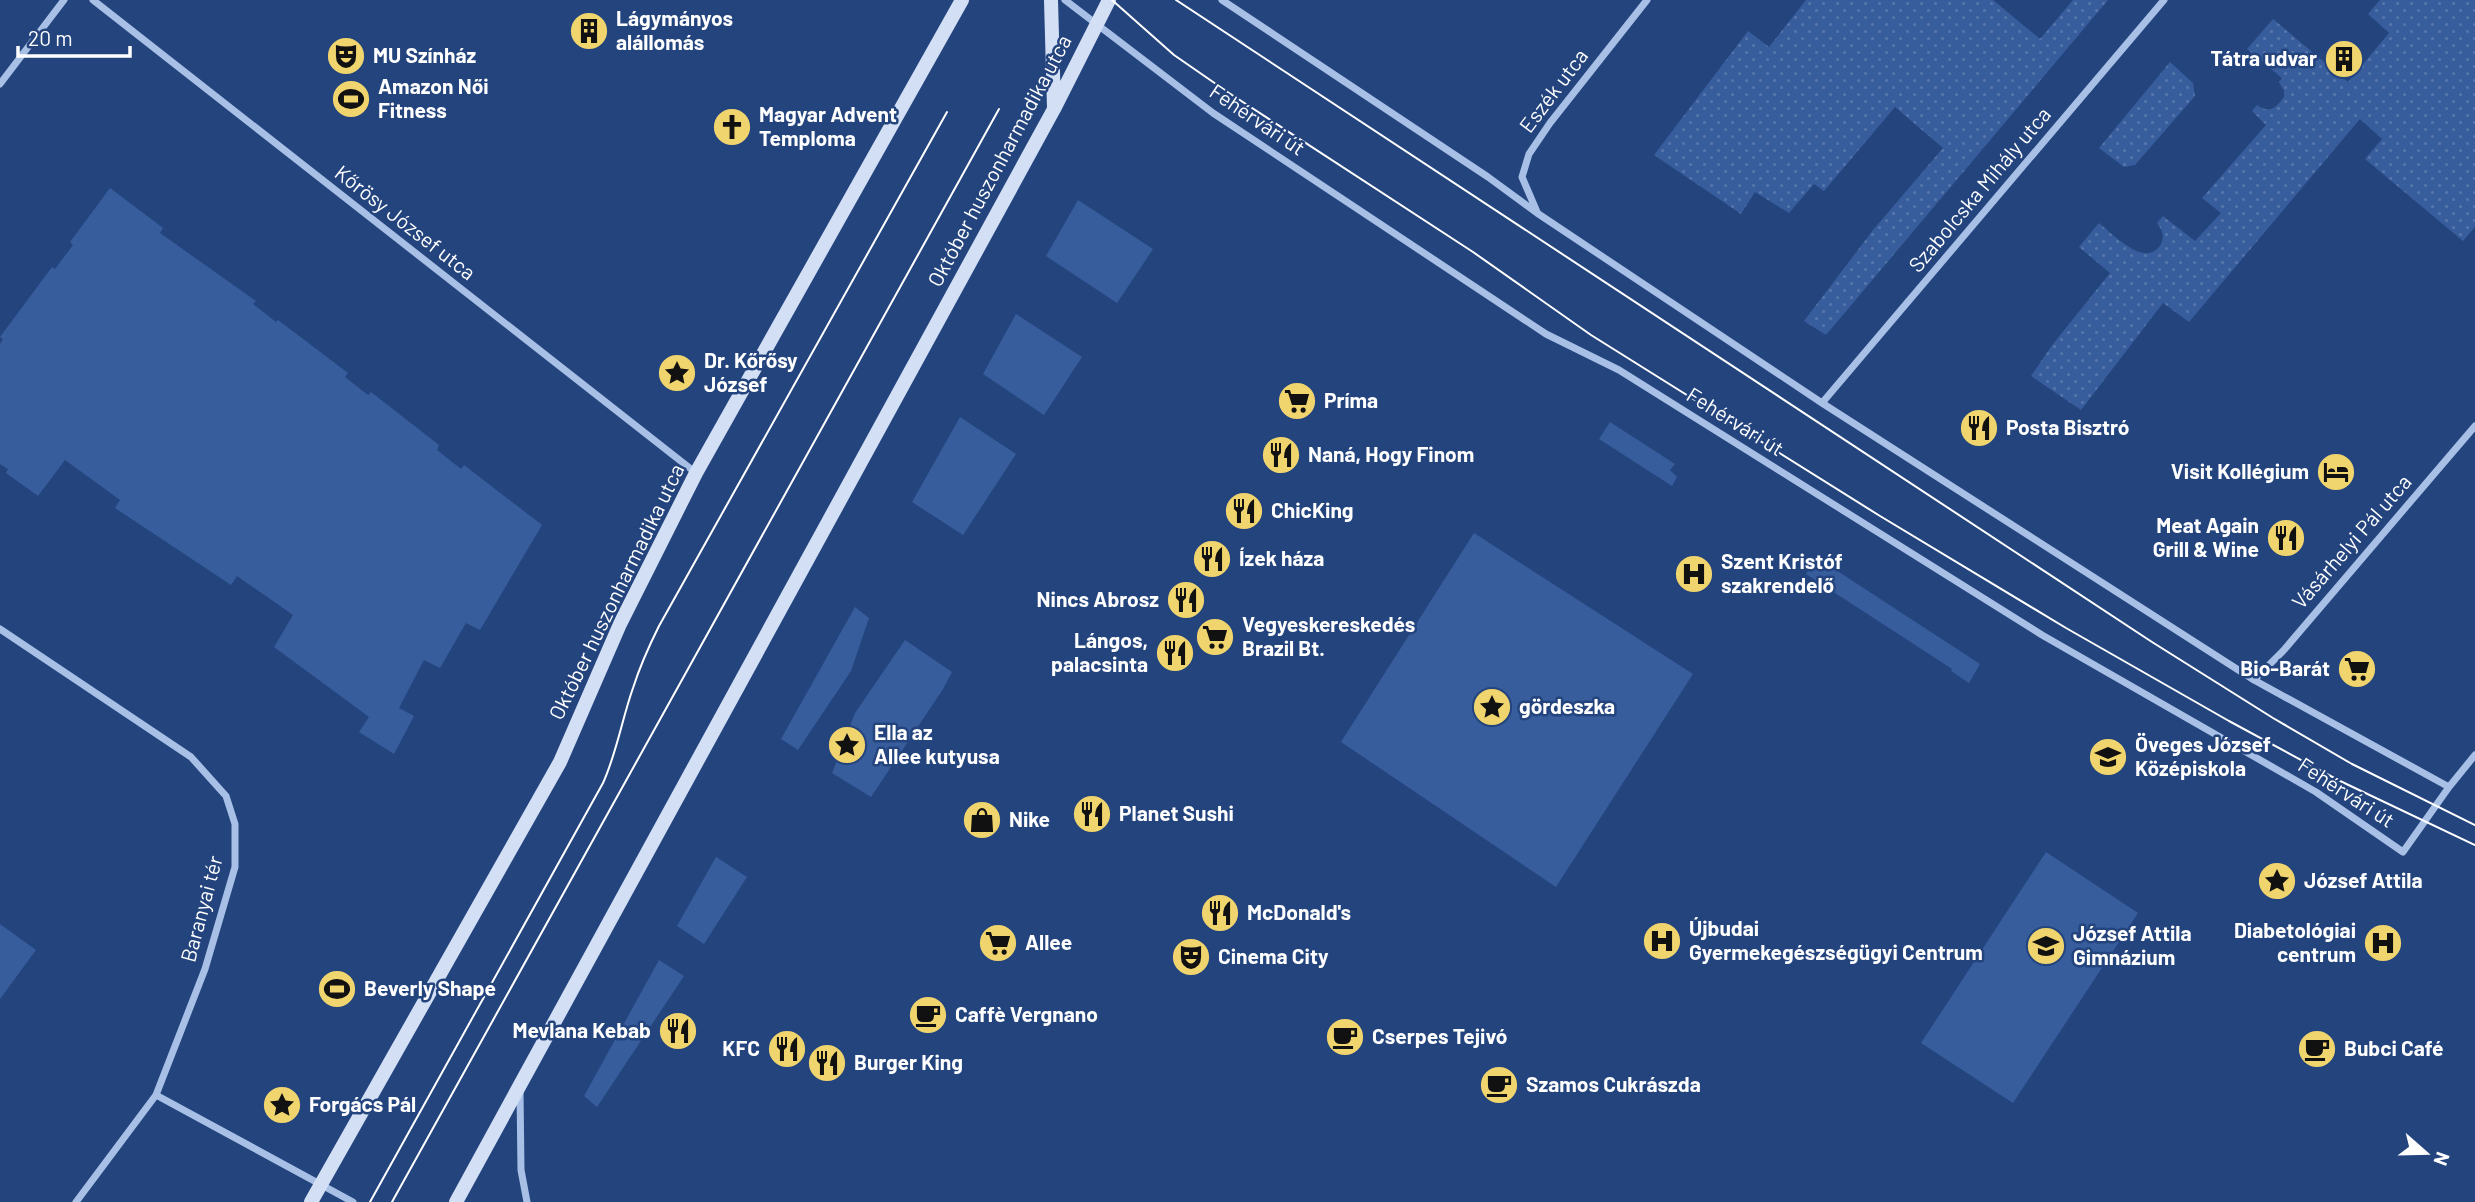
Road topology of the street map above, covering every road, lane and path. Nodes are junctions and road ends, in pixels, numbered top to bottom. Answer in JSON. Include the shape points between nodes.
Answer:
{"nodes":[{"id":1,"x":64,"y":0,"type":"edge"},
{"id":2,"x":93,"y":0,"type":"edge"},
{"id":3,"x":962,"y":0,"type":"edge"},
{"id":4,"x":1051,"y":0,"type":"edge"},
{"id":5,"x":1065,"y":0,"type":"edge"},
{"id":6,"x":1109,"y":0,"type":"edge"},
{"id":7,"x":1222,"y":0,"type":"edge"},
{"id":8,"x":1647,"y":0,"type":"edge"},
{"id":9,"x":2164,"y":0,"type":"edge"},
{"id":10,"x":1097,"y":24,"type":"junction"},
{"id":11,"x":0,"y":84,"type":"edge"},
{"id":12,"x":1054,"y":109,"type":"junction"},
{"id":13,"x":1537,"y":213,"type":"junction"},
{"id":14,"x":1822,"y":403,"type":"junction"},
{"id":15,"x":2475,"y":425,"type":"edge"},
{"id":16,"x":696,"y":473,"type":"junction"},
{"id":17,"x":0,"y":629,"type":"edge"},
{"id":18,"x":2254,"y":680,"type":"junction"},
{"id":19,"x":2475,"y":755,"type":"edge"},
{"id":20,"x":2449,"y":788,"type":"junction"},
{"id":21,"x":520,"y":1086,"type":"junction"},
{"id":22,"x":156,"y":1096,"type":"junction"},
{"id":23,"x":320,"y":1185,"type":"junction"},
{"id":24,"x":76,"y":1202,"type":"edge"},
{"id":25,"x":311,"y":1202,"type":"edge"},
{"id":26,"x":354,"y":1202,"type":"edge"},
{"id":27,"x":456,"y":1202,"type":"edge"},
{"id":28,"x":527,"y":1202,"type":"edge"}],
"edges":[{"from":1,"to":11,"type":"street"},
{"from":2,"to":16,"type":"street","name":"Kőrösy József utca"},
{"from":3,"to":16,"type":"main road","name":"Október huszonharmadika utca"},
{"from":4,"to":12,"type":"main road"},
{"from":5,"to":10,"type":"street","name":"Fehérvári út"},
{"from":6,"to":10,"type":"main road","name":"Október huszonharmadika utca"},
{"from":7,"to":13,"type":"street"},
{"from":8,"to":13,"type":"street","name":"Eszék utca","via":[[1529,155],[1522,177]]},
{"from":9,"to":14,"type":"street","name":"Szabolcska Mihály utca"},
{"from":10,"to":12,"type":"main road","name":"Október huszonharmadika utca"},
{"from":10,"to":20,"type":"street","name":"Fehérvári út","via":[[1213,113],[1546,334],[1619,370],[2031,628],[2316,792],[2403,852]]},
{"from":12,"to":21,"type":"main road","name":"Október huszonharmadika utca"},
{"from":13,"to":14,"type":"street"},
{"from":14,"to":18,"type":"street"},
{"from":15,"to":18,"type":"street","name":"Vásárhelyi Pál utca"},
{"from":16,"to":23,"type":"main road","name":"Október huszonharmadika utca","via":[[620,624],[560,762]]},
{"from":17,"to":22,"type":"street","name":"Baranyai tér","via":[[191,757],[226,796],[235,824],[235,867],[205,969]]},
{"from":18,"to":20,"type":"street"},
{"from":19,"to":20,"type":"street"},
{"from":21,"to":27,"type":"main road","name":"Október huszonharmadika utca"},
{"from":21,"to":28,"type":"street","via":[[521,1170]]},
{"from":22,"to":23,"type":"street"},
{"from":22,"to":24,"type":"street","name":"Baranyai tér"},
{"from":23,"to":25,"type":"main road","name":"Október huszonharmadika utca"},
{"from":23,"to":26,"type":"street"}]}
